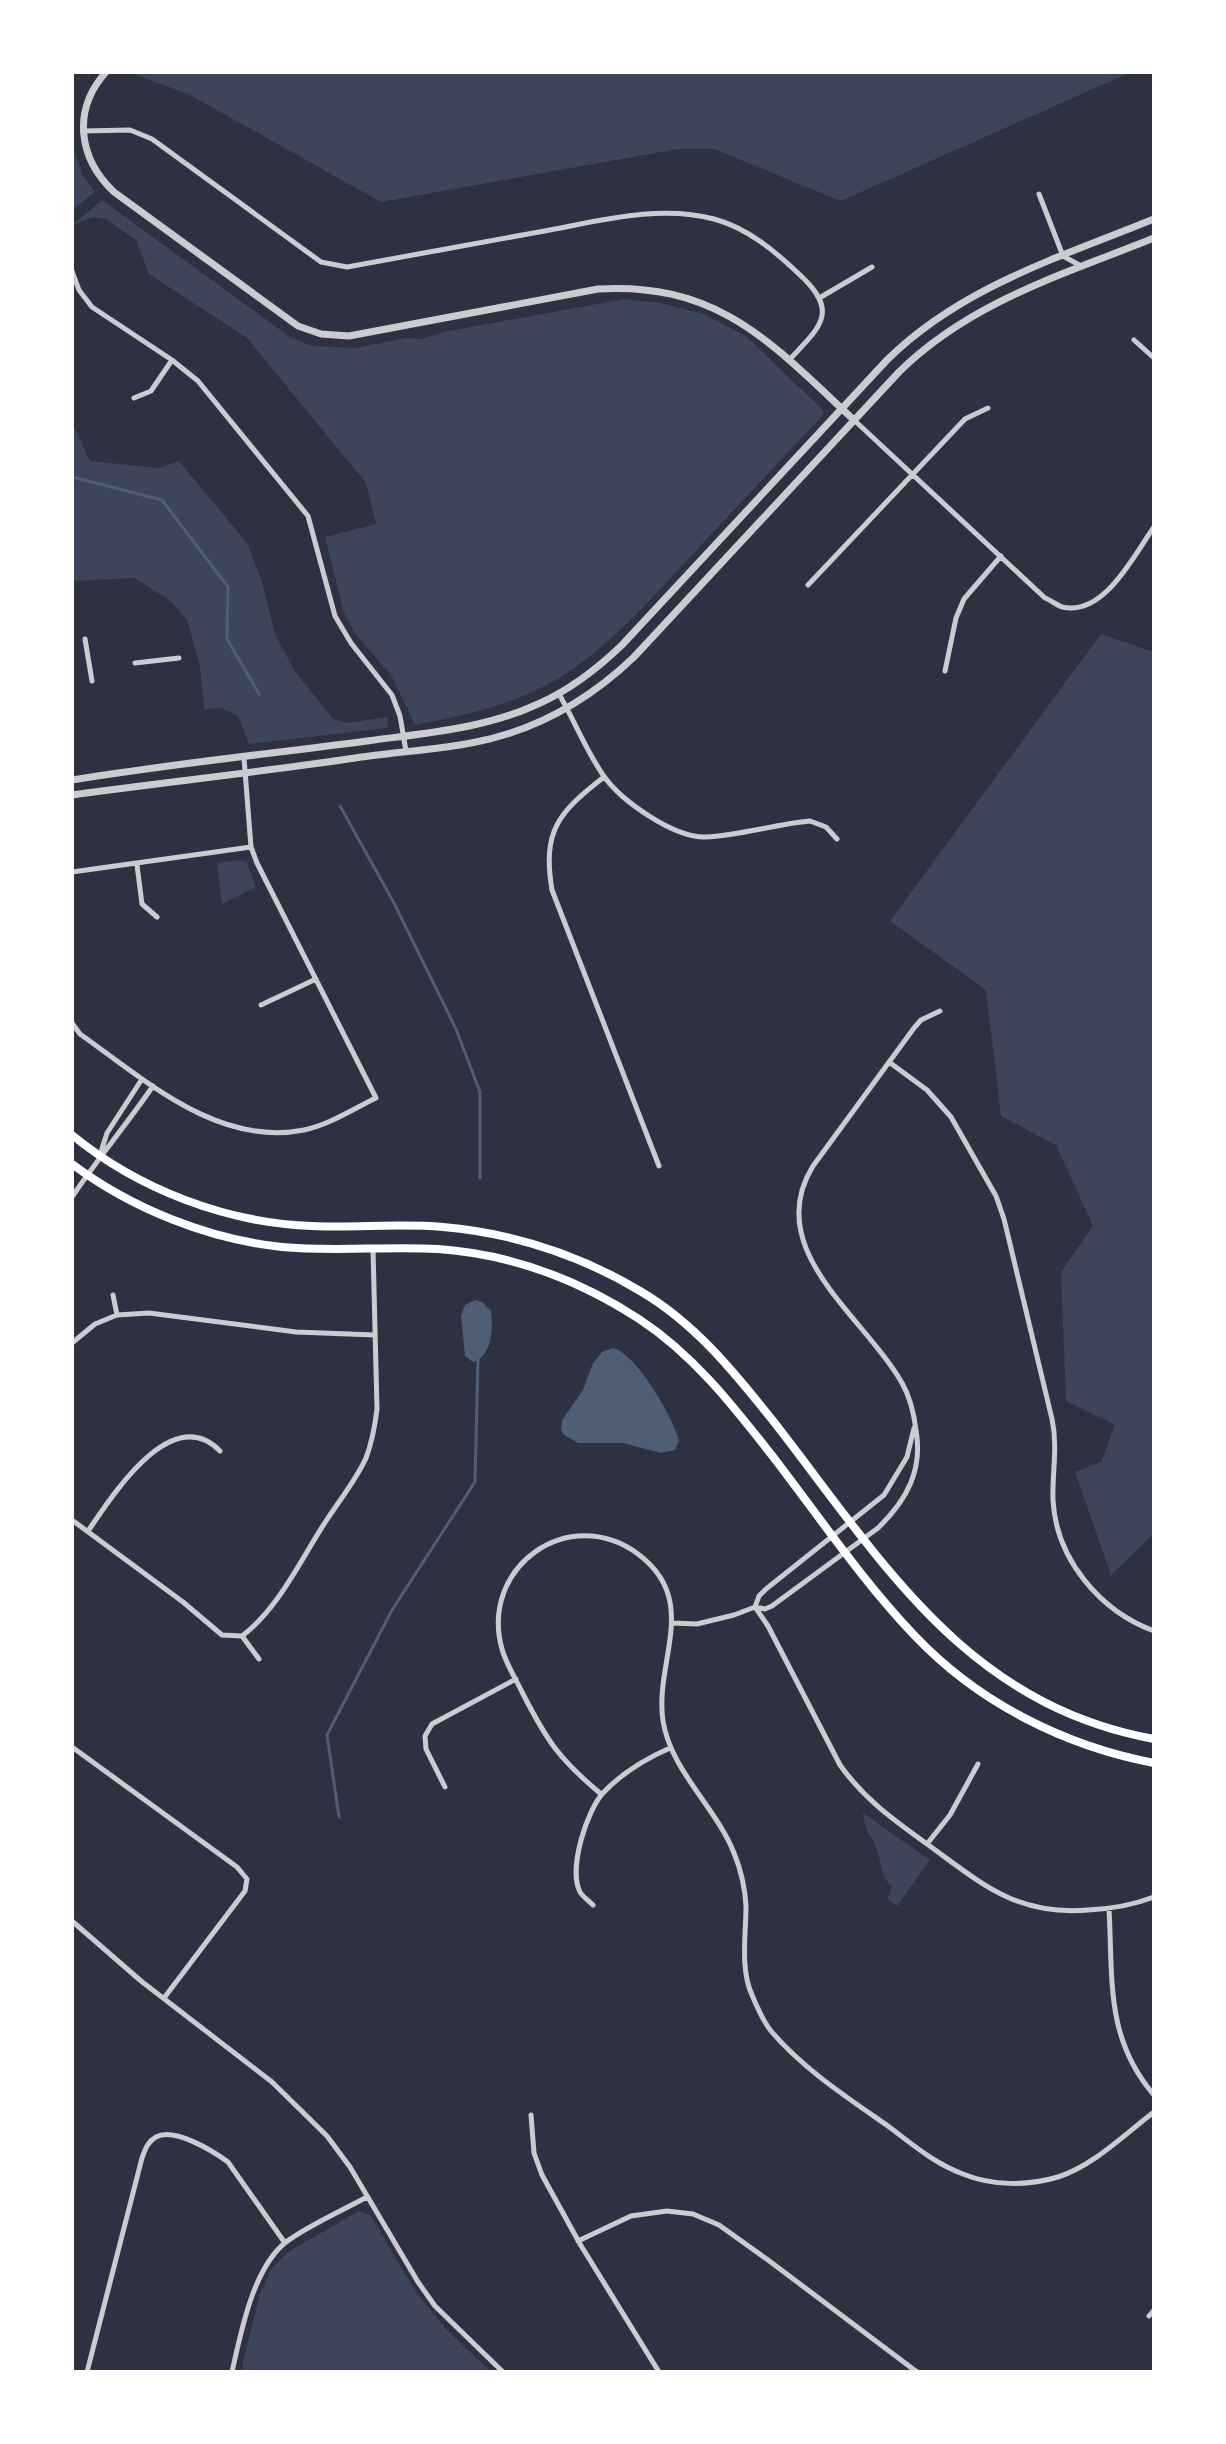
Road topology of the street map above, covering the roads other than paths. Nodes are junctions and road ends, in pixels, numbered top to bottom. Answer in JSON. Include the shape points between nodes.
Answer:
{"nodes":[{"id":1,"x":106,"y":72,"type":"edge"},
{"id":2,"x":82,"y":131,"type":"junction"},
{"id":3,"x":1039,"y":194,"type":"dead end"},
{"id":4,"x":1154,"y":219,"type":"edge"},
{"id":5,"x":1154,"y":238,"type":"edge"},
{"id":6,"x":1063,"y":256,"type":"junction"},
{"id":7,"x":872,"y":267,"type":"dead end"},
{"id":8,"x":1081,"y":267,"type":"junction"},
{"id":9,"x":72,"y":271,"type":"edge"},
{"id":10,"x":821,"y":297,"type":"junction"},
{"id":11,"x":1134,"y":340,"type":"dead end"},
{"id":12,"x":1154,"y":358,"type":"edge"},
{"id":13,"x":790,"y":359,"type":"junction"},
{"id":14,"x":172,"y":360,"type":"junction"},
{"id":15,"x":134,"y":398,"type":"dead end"},
{"id":16,"x":988,"y":408,"type":"dead end"},
{"id":17,"x":842,"y":409,"type":"junction"},
{"id":18,"x":854,"y":420,"type":"junction"},
{"id":19,"x":913,"y":474,"type":"junction"},
{"id":20,"x":1153,"y":532,"type":"edge"},
{"id":21,"x":1001,"y":556,"type":"junction"},
{"id":22,"x":808,"y":585,"type":"dead end"},
{"id":23,"x":85,"y":639,"type":"dead end"},
{"id":24,"x":179,"y":658,"type":"dead end"},
{"id":25,"x":135,"y":663,"type":"dead end"},
{"id":26,"x":945,"y":671,"type":"dead end"},
{"id":27,"x":92,"y":681,"type":"dead end"},
{"id":28,"x":559,"y":694,"type":"junction"},
{"id":29,"x":567,"y":708,"type":"junction"},
{"id":30,"x":402,"y":736,"type":"junction"},
{"id":31,"x":406,"y":751,"type":"junction"},
{"id":32,"x":244,"y":758,"type":"junction"},
{"id":33,"x":245,"y":775,"type":"junction"},
{"id":34,"x":604,"y":777,"type":"junction"},
{"id":35,"x":72,"y":780,"type":"edge"},
{"id":36,"x":72,"y":795,"type":"edge"},
{"id":37,"x":837,"y":839,"type":"dead end"},
{"id":38,"x":251,"y":847,"type":"junction"},
{"id":39,"x":137,"y":865,"type":"junction"},
{"id":40,"x":72,"y":872,"type":"edge"},
{"id":41,"x":157,"y":917,"type":"dead end"},
{"id":42,"x":316,"y":979,"type":"junction"},
{"id":43,"x":261,"y":1005,"type":"dead end"},
{"id":44,"x":940,"y":1011,"type":"dead end"},
{"id":45,"x":72,"y":1023,"type":"edge"},
{"id":46,"x":889,"y":1062,"type":"junction"},
{"id":47,"x":142,"y":1079,"type":"junction"},
{"id":48,"x":153,"y":1086,"type":"junction"},
{"id":49,"x":72,"y":1135,"type":"edge"},
{"id":50,"x":99,"y":1156,"type":"junction"},
{"id":51,"x":72,"y":1164,"type":"edge"},
{"id":52,"x":659,"y":1166,"type":"dead end"},
{"id":53,"x":87,"y":1175,"type":"junction"},
{"id":54,"x":72,"y":1197,"type":"edge"},
{"id":55,"x":373,"y":1249,"type":"junction"},
{"id":56,"x":113,"y":1295,"type":"dead end"},
{"id":57,"x":117,"y":1315,"type":"junction"},
{"id":58,"x":375,"y":1335,"type":"junction"},
{"id":59,"x":72,"y":1343,"type":"edge"},
{"id":60,"x":915,"y":1423,"type":"junction"},
{"id":61,"x":220,"y":1451,"type":"dead end"},
{"id":62,"x":72,"y":1520,"type":"edge"},
{"id":63,"x":852,"y":1522,"type":"junction"},
{"id":64,"x":88,"y":1531,"type":"junction"},
{"id":65,"x":834,"y":1536,"type":"junction"},
{"id":66,"x":865,"y":1539,"type":"junction"},
{"id":67,"x":846,"y":1552,"type":"junction"},
{"id":68,"x":755,"y":1607,"type":"junction"},
{"id":69,"x":673,"y":1623,"type":"junction"},
{"id":70,"x":1154,"y":1631,"type":"edge"},
{"id":71,"x":242,"y":1636,"type":"junction"},
{"id":72,"x":259,"y":1659,"type":"dead end"},
{"id":73,"x":516,"y":1679,"type":"junction"},
{"id":74,"x":1154,"y":1739,"type":"edge"},
{"id":75,"x":670,"y":1748,"type":"junction"},
{"id":76,"x":75,"y":1749,"type":"edge"},
{"id":77,"x":72,"y":1759,"type":"edge"},
{"id":78,"x":1154,"y":1763,"type":"edge"},
{"id":79,"x":978,"y":1764,"type":"dead end"},
{"id":80,"x":445,"y":1787,"type":"dead end"},
{"id":81,"x":601,"y":1794,"type":"junction"},
{"id":82,"x":927,"y":1844,"type":"junction"},
{"id":83,"x":1154,"y":1897,"type":"edge"},
{"id":84,"x":593,"y":1905,"type":"dead end"},
{"id":85,"x":1109,"y":1909,"type":"junction"},
{"id":86,"x":72,"y":1921,"type":"edge"},
{"id":87,"x":164,"y":1998,"type":"junction"},
{"id":88,"x":1154,"y":2095,"type":"edge"},
{"id":89,"x":1154,"y":2112,"type":"edge"},
{"id":90,"x":531,"y":2115,"type":"dead end"},
{"id":91,"x":367,"y":2197,"type":"junction"},
{"id":92,"x":578,"y":2241,"type":"junction"},
{"id":93,"x":285,"y":2243,"type":"junction"},
{"id":94,"x":1154,"y":2310,"type":"edge"},
{"id":95,"x":1149,"y":2316,"type":"dead end"},
{"id":96,"x":87,"y":2372,"type":"edge"},
{"id":97,"x":232,"y":2372,"type":"edge"},
{"id":98,"x":503,"y":2372,"type":"edge"},
{"id":99,"x":659,"y":2372,"type":"edge"},
{"id":100,"x":917,"y":2372,"type":"edge"}],
"edges":[{"from":1,"to":2,"type":"street","via":[[87,104]]},
{"from":2,"to":10,"type":"street","via":[[130,130],[152,139],[321,262],[347,267],[671,212],[715,220],[757,239]]},
{"from":2,"to":13,"type":"street","via":[[92,165],[114,192],[310,332],[349,336],[577,292],[625,288],[669,294],[721,311]]},
{"from":3,"to":6,"type":"street"},
{"from":4,"to":6,"type":"street"},
{"from":5,"to":8,"type":"street"},
{"from":6,"to":8,"type":"street"},
{"from":6,"to":17,"type":"street","via":[[945,311],[902,345]]},
{"from":7,"to":10,"type":"street"},
{"from":8,"to":18,"type":"street","via":[[954,325],[914,357]]},
{"from":9,"to":14,"type":"street","via":[[92,307]]},
{"from":10,"to":13,"type":"street","via":[[817,329]]},
{"from":11,"to":12,"type":"street"},
{"from":13,"to":17,"type":"street"},
{"from":14,"to":15,"type":"street","via":[[151,391]]},
{"from":14,"to":30,"type":"street","via":[[198,381],[308,516],[335,616],[392,695]]},
{"from":16,"to":19,"type":"street","via":[[965,419]]},
{"from":17,"to":18,"type":"street"},
{"from":17,"to":28,"type":"street","via":[[622,645]]},
{"from":18,"to":19,"type":"street"},
{"from":18,"to":29,"type":"street","via":[[634,657]]},
{"from":19,"to":21,"type":"street"},
{"from":19,"to":22,"type":"street"},
{"from":20,"to":21,"type":"street","via":[[1109,589],[1096,602],[1081,606],[1063,607],[1045,598]]},
{"from":21,"to":26,"type":"street","via":[[964,599]]},
{"from":23,"to":27,"type":"street"},
{"from":24,"to":25,"type":"street"},
{"from":28,"to":29,"type":"street"},
{"from":28,"to":30,"type":"street","via":[[492,721]]},
{"from":29,"to":31,"type":"street","via":[[486,740]]},
{"from":29,"to":34,"type":"street"},
{"from":30,"to":31,"type":"street"},
{"from":30,"to":32,"type":"street"},
{"from":31,"to":33,"type":"street"},
{"from":32,"to":33,"type":"street"},
{"from":32,"to":35,"type":"street"},
{"from":33,"to":36,"type":"street"},
{"from":33,"to":38,"type":"street"},
{"from":34,"to":37,"type":"street","via":[[662,825],[681,833],[705,838],[810,821]]},
{"from":34,"to":52,"type":"street","via":[[560,818],[547,861],[552,890]]},
{"from":38,"to":39,"type":"street"},
{"from":38,"to":42,"type":"street"},
{"from":39,"to":40,"type":"street"},
{"from":39,"to":41,"type":"street","via":[[142,904]]},
{"from":42,"to":43,"type":"street"},
{"from":42,"to":48,"type":"street","via":[[376,1098],[331,1121],[277,1134],[231,1127],[185,1108]]},
{"from":44,"to":46,"type":"street","via":[[921,1020]]},
{"from":45,"to":47,"type":"street"},
{"from":46,"to":60,"type":"street","via":[[807,1176],[797,1221],[811,1262],[903,1384]]},
{"from":46,"to":70,"type":"street","via":[[927,1090],[951,1117],[1000,1207],[1052,1419],[1054,1511],[1066,1549],[1102,1600]]},
{"from":47,"to":48,"type":"street"},
{"from":47,"to":50,"type":"street","via":[[107,1133]]},
{"from":48,"to":50,"type":"street"},
{"from":49,"to":50,"type":"main road"},
{"from":50,"to":53,"type":"street"},
{"from":50,"to":63,"type":"main road","via":[[177,1196],[259,1220],[469,1230],[518,1239],[583,1263],[657,1301],[699,1336]]},
{"from":51,"to":53,"type":"main road"},
{"from":53,"to":54,"type":"street"},
{"from":53,"to":55,"type":"main road","via":[[169,1217],[226,1236],[293,1248]]},
{"from":55,"to":58,"type":"street"},
{"from":55,"to":65,"type":"main road","via":[[439,1249],[492,1257],[552,1274],[618,1306],[701,1370]]},
{"from":56,"to":57,"type":"street"},
{"from":57,"to":58,"type":"street","via":[[149,1313],[296,1332]]},
{"from":57,"to":59,"type":"street"},
{"from":58,"to":71,"type":"street","via":[[377,1409],[365,1459],[275,1600]]},
{"from":60,"to":63,"type":"street","via":[[907,1457],[892,1485]]},
{"from":60,"to":66,"type":"street","via":[[919,1452],[911,1486]]},
{"from":61,"to":64,"type":"street","via":[[196,1438],[151,1453]]},
{"from":62,"to":64,"type":"street"},
{"from":63,"to":65,"type":"street"},
{"from":63,"to":66,"type":"main road"},
{"from":64,"to":71,"type":"street","via":[[222,1635]]},
{"from":65,"to":67,"type":"main road"},
{"from":65,"to":68,"type":"street","via":[[766,1589]]},
{"from":66,"to":67,"type":"street"},
{"from":66,"to":74,"type":"main road","via":[[933,1621],[985,1666],[1071,1715]]},
{"from":67,"to":68,"type":"street","via":[[784,1600],[765,1609]]},
{"from":67,"to":78,"type":"main road","via":[[916,1637],[971,1685],[1062,1736]]},
{"from":68,"to":69,"type":"street","via":[[697,1624]]},
{"from":68,"to":82,"type":"street","via":[[855,1786]]},
{"from":69,"to":73,"type":"street","via":[[668,1595],[641,1556],[600,1537],[559,1538],[527,1558],[503,1592],[502,1649]]},
{"from":69,"to":75,"type":"street","via":[[662,1698]]},
{"from":71,"to":72,"type":"street"},
{"from":73,"to":80,"type":"street","via":[[432,1724],[425,1736],[426,1749]]},
{"from":73,"to":81,"type":"street","via":[[545,1738]]},
{"from":75,"to":81,"type":"street","via":[[642,1760]]},
{"from":75,"to":89,"type":"street","via":[[732,1848],[743,1877],[745,1957],[750,1991],[762,2016],[795,2056],[852,2100],[936,2161],[963,2175],[1011,2183],[1058,2177],[1080,2167]]},
{"from":76,"to":77,"type":"street"},
{"from":76,"to":87,"type":"street","via":[[247,1879],[241,1897]]},
{"from":79,"to":82,"type":"street"},
{"from":81,"to":84,"type":"street","via":[[579,1845],[577,1870],[579,1891]]},
{"from":82,"to":85,"type":"street","via":[[988,1887],[1034,1908]]},
{"from":83,"to":85,"type":"street"},
{"from":85,"to":88,"type":"street","via":[[1116,2023],[1125,2050]]},
{"from":86,"to":87,"type":"street"},
{"from":87,"to":91,"type":"street","via":[[299,2107],[327,2136]]},
{"from":90,"to":92,"type":"street","via":[[542,2175]]},
{"from":91,"to":93,"type":"street"},
{"from":91,"to":98,"type":"street","via":[[435,2306]]},
{"from":92,"to":99,"type":"street"},
{"from":92,"to":100,"type":"street","via":[[631,2216],[693,2214],[719,2225]]},
{"from":93,"to":96,"type":"street","via":[[228,2162],[194,2142],[157,2136],[142,2158]]},
{"from":93,"to":97,"type":"street","via":[[264,2267]]},
{"from":94,"to":95,"type":"street"}]}
